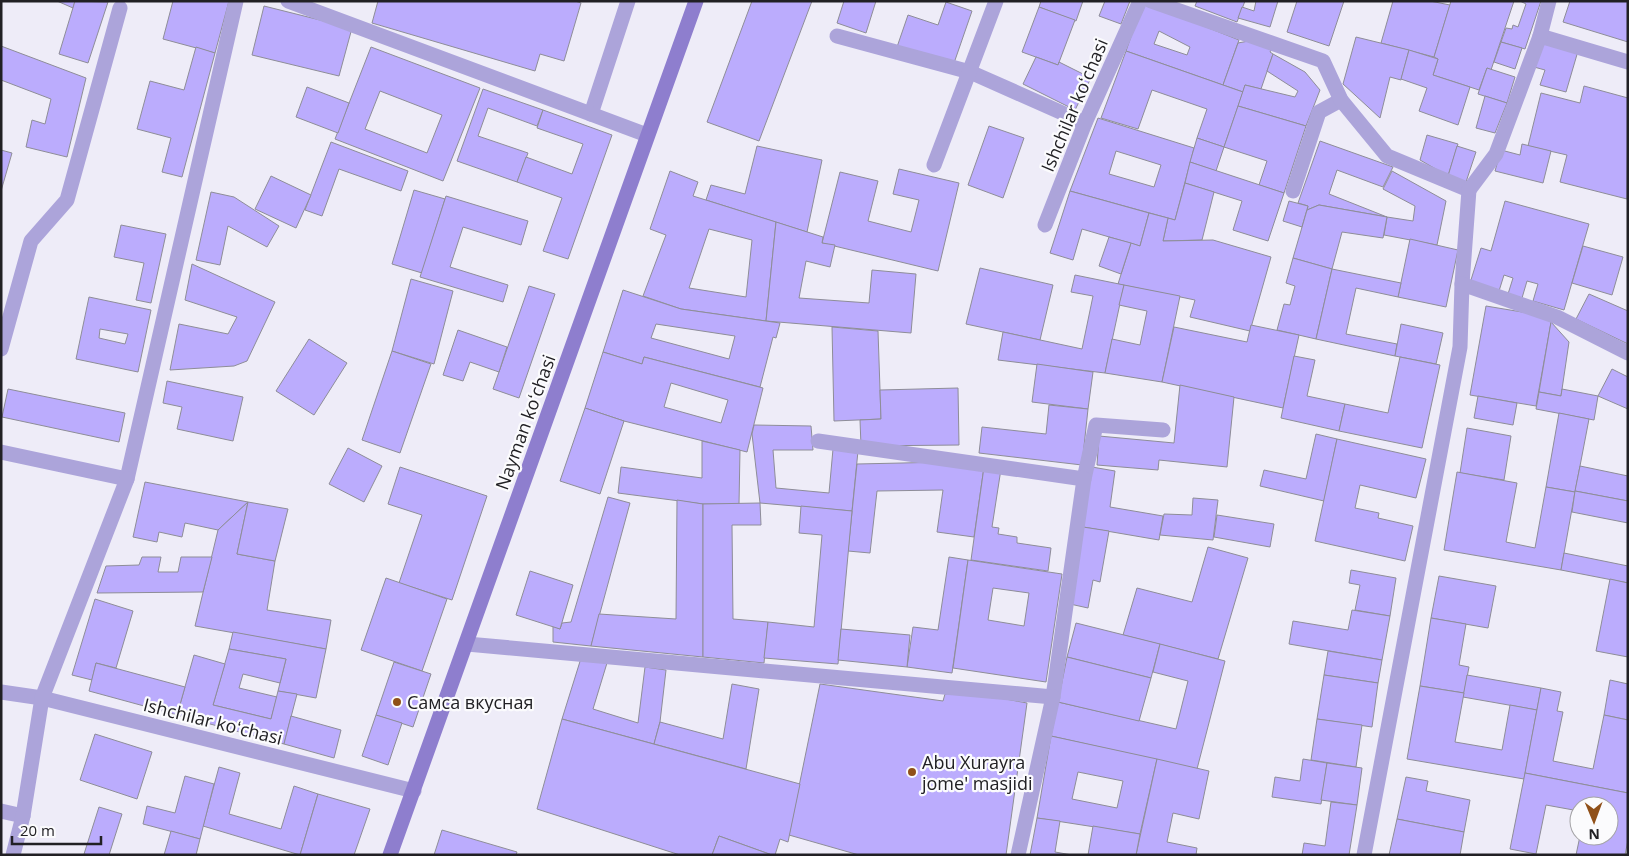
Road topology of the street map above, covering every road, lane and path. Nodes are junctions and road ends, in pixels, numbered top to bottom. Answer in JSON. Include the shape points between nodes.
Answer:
{"nodes":[{"id":1,"x":236,"y":1,"type":"edge"},
{"id":2,"x":288,"y":1,"type":"edge"},
{"id":3,"x":628,"y":1,"type":"edge"},
{"id":4,"x":696,"y":1,"type":"edge"},
{"id":5,"x":996,"y":1,"type":"edge"},
{"id":6,"x":1140,"y":1,"type":"edge"},
{"id":7,"x":1151,"y":1,"type":"edge"},
{"id":8,"x":1550,"y":1,"type":"edge"},
{"id":9,"x":120,"y":8,"type":"dead end"},
{"id":10,"x":837,"y":36,"type":"dead end"},
{"id":11,"x":1540,"y":36,"type":"junction"},
{"id":12,"x":1628,"y":62,"type":"edge"},
{"id":13,"x":970,"y":72,"type":"junction"},
{"id":14,"x":1341,"y":100,"type":"junction"},
{"id":15,"x":591,"y":114,"type":"junction"},
{"id":16,"x":1085,"y":123,"type":"junction"},
{"id":17,"x":647,"y":135,"type":"junction"},
{"id":18,"x":934,"y":165,"type":"dead end"},
{"id":19,"x":1469,"y":190,"type":"junction"},
{"id":20,"x":1293,"y":191,"type":"dead end"},
{"id":21,"x":1046,"y":224,"type":"dead end"},
{"id":22,"x":1462,"y":284,"type":"junction"},
{"id":23,"x":1,"y":349,"type":"edge"},
{"id":24,"x":1628,"y":353,"type":"edge"},
{"id":25,"x":1163,"y":430,"type":"dead end"},
{"id":26,"x":818,"y":441,"type":"dead end"},
{"id":27,"x":1,"y":452,"type":"edge"},
{"id":28,"x":127,"y":479,"type":"junction"},
{"id":29,"x":1084,"y":479,"type":"junction"},
{"id":30,"x":466,"y":644,"type":"junction"},
{"id":31,"x":1,"y":692,"type":"edge"},
{"id":32,"x":1053,"y":696,"type":"junction"},
{"id":33,"x":42,"y":698,"type":"junction"},
{"id":34,"x":414,"y":791,"type":"junction"},
{"id":35,"x":1,"y":811,"type":"edge"},
{"id":36,"x":23,"y":816,"type":"junction"},
{"id":37,"x":14,"y":855,"type":"edge"},
{"id":38,"x":390,"y":855,"type":"edge"},
{"id":39,"x":1018,"y":855,"type":"edge"},
{"id":40,"x":1364,"y":855,"type":"edge"}],
"edges":[{"from":1,"to":28,"type":"street"},
{"from":2,"to":15,"type":"street"},
{"from":3,"to":15,"type":"street"},
{"from":4,"to":17,"type":"main road","name":"Nayman koʻchasi"},
{"from":5,"to":13,"type":"street"},
{"from":6,"to":16,"type":"street","name":"Ishchilar koʻchasi"},
{"from":7,"to":14,"type":"street","via":[[1323,61]]},
{"from":8,"to":11,"type":"street"},
{"from":9,"to":23,"type":"street","via":[[68,200],[31,241]]},
{"from":10,"to":13,"type":"street"},
{"from":11,"to":12,"type":"street"},
{"from":11,"to":19,"type":"street","via":[[1496,154]]},
{"from":13,"to":16,"type":"street"},
{"from":13,"to":18,"type":"street"},
{"from":14,"to":19,"type":"street","via":[[1387,156]]},
{"from":14,"to":20,"type":"street","via":[[1319,112]]},
{"from":15,"to":17,"type":"street"},
{"from":16,"to":21,"type":"street","name":"Ishchilar koʻchasi"},
{"from":17,"to":30,"type":"main road","name":"Nayman koʻchasi"},
{"from":19,"to":22,"type":"street"},
{"from":22,"to":24,"type":"street","via":[[1557,317]]},
{"from":22,"to":40,"type":"street","via":[[1460,346]]},
{"from":25,"to":29,"type":"street","via":[[1096,425]]},
{"from":26,"to":29,"type":"street"},
{"from":27,"to":28,"type":"street"},
{"from":28,"to":33,"type":"street"},
{"from":29,"to":32,"type":"street"},
{"from":30,"to":32,"type":"street"},
{"from":30,"to":34,"type":"main road","name":"Nayman koʻchasi"},
{"from":31,"to":33,"type":"street","name":"Ishchilar koʻchasi"},
{"from":32,"to":39,"type":"street"},
{"from":33,"to":34,"type":"street","name":"Ishchilar koʻchasi"},
{"from":33,"to":36,"type":"street"},
{"from":34,"to":38,"type":"main road","name":"Nayman koʻchasi"},
{"from":35,"to":36,"type":"street"},
{"from":36,"to":37,"type":"street"}]}
